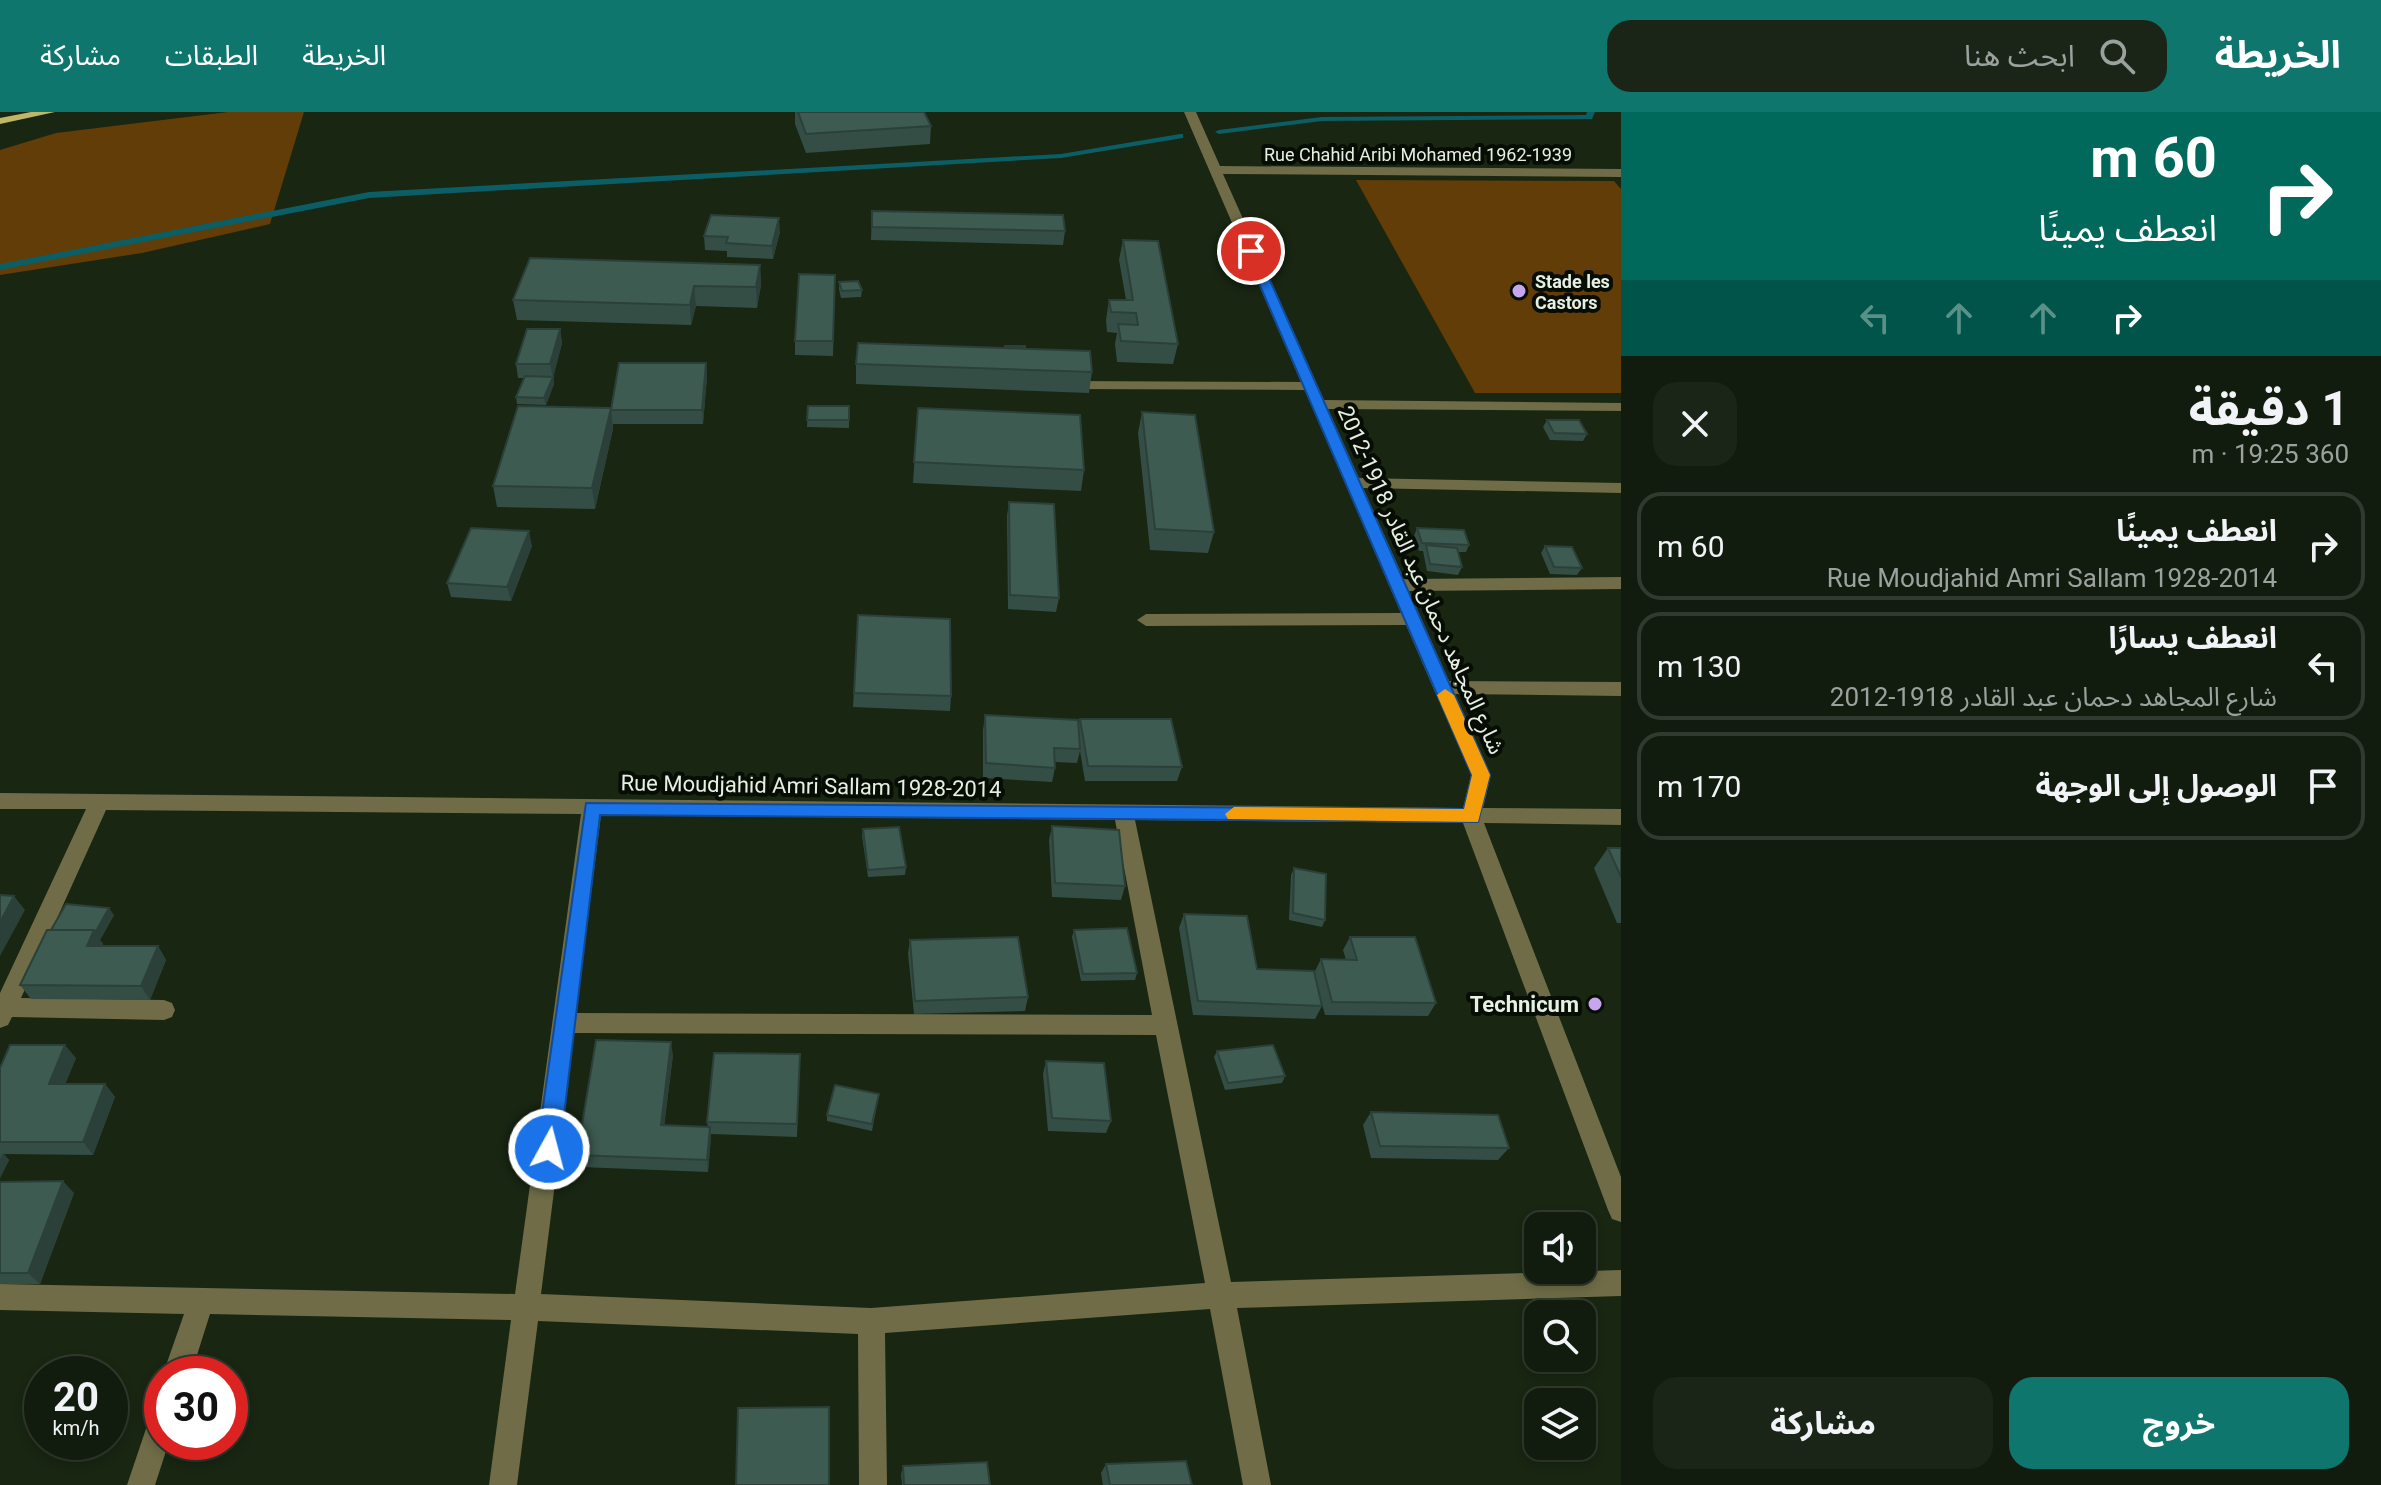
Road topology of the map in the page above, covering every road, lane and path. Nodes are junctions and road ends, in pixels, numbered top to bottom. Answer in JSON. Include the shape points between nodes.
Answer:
{"nodes":[{"id":1,"x":49,"y":112,"type":"edge"},
{"id":2,"x":1190,"y":112,"type":"edge"},
{"id":3,"x":0,"y":121,"type":"edge"},
{"id":4,"x":1215,"y":170,"type":"junction"},
{"id":5,"x":1621,"y":173,"type":"edge"},
{"id":6,"x":1057,"y":385,"type":"edge"},
{"id":7,"x":1314,"y":395,"type":"junction"},
{"id":8,"x":1621,"y":407,"type":"edge"},
{"id":9,"x":1353,"y":483,"type":"junction"},
{"id":10,"x":1621,"y":488,"type":"edge"},
{"id":11,"x":1621,"y":583,"type":"edge"},
{"id":12,"x":1397,"y":585,"type":"junction"},
{"id":13,"x":1412,"y":619,"type":"junction"},
{"id":14,"x":1146,"y":620,"type":"dead end"},
{"id":15,"x":1442,"y":687,"type":"junction"},
{"id":16,"x":1621,"y":689,"type":"edge"},
{"id":17,"x":0,"y":801,"type":"edge"},
{"id":18,"x":99,"y":802,"type":"junction"},
{"id":19,"x":592,"y":808,"type":"junction"},
{"id":20,"x":1124,"y":813,"type":"junction"},
{"id":21,"x":1471,"y":817,"type":"junction"},
{"id":22,"x":1621,"y":817,"type":"edge"},
{"id":23,"x":2,"y":1010,"type":"edge"},
{"id":24,"x":164,"y":1010,"type":"dead end"},
{"id":25,"x":565,"y":1023,"type":"junction"},
{"id":26,"x":1163,"y":1025,"type":"junction"},
{"id":27,"x":1621,"y":1210,"type":"edge"},
{"id":28,"x":1621,"y":1283,"type":"edge"},
{"id":29,"x":1224,"y":1295,"type":"junction"},
{"id":30,"x":0,"y":1297,"type":"edge"},
{"id":31,"x":201,"y":1301,"type":"junction"},
{"id":32,"x":528,"y":1307,"type":"junction"},
{"id":33,"x":871,"y":1321,"type":"junction"},
{"id":34,"x":183,"y":1356,"type":"edge"},
{"id":35,"x":149,"y":1460,"type":"edge"},
{"id":36,"x":141,"y":1485,"type":"edge"},
{"id":37,"x":503,"y":1485,"type":"edge"},
{"id":38,"x":873,"y":1485,"type":"edge"},
{"id":39,"x":1257,"y":1485,"type":"edge"}],
"edges":[{"from":1,"to":3,"type":"main road"},
{"from":2,"to":4,"type":"street","name":"شارع المجاهد دحمان عبد القادر 1918-2012"},
{"from":4,"to":5,"type":"street","name":"Rue Chahid Aribi Mohamed 1962-1939"},
{"from":4,"to":7,"type":"street","name":"شارع المجاهد دحمان عبد القادر 1918-2012"},
{"from":6,"to":7,"type":"street"},
{"from":7,"to":8,"type":"street"},
{"from":7,"to":9,"type":"street","name":"شارع المجاهد دحمان عبد القادر 1918-2012"},
{"from":9,"to":10,"type":"street"},
{"from":9,"to":12,"type":"street","name":"شارع المجاهد دحمان عبد القادر 1918-2012"},
{"from":11,"to":12,"type":"street"},
{"from":12,"to":13,"type":"street","name":"شارع المجاهد دحمان عبد القادر 1918-2012"},
{"from":13,"to":14,"type":"street"},
{"from":13,"to":15,"type":"street","name":"شارع المجاهد دحمان عبد القادر 1918-2012"},
{"from":15,"to":16,"type":"street"},
{"from":15,"to":21,"type":"street","name":"شارع المجاهد دحمان عبد القادر 1918-2012","via":[[1481,775]]},
{"from":17,"to":18,"type":"street","name":"Rue Moudjahid Amri Sallam 1928-2014"},
{"from":18,"to":19,"type":"street","name":"Rue Moudjahid Amri Sallam 1928-2014"},
{"from":18,"to":23,"type":"street"},
{"from":19,"to":20,"type":"street","name":"Rue Moudjahid Amri Sallam 1928-2014"},
{"from":19,"to":25,"type":"street"},
{"from":20,"to":21,"type":"street","name":"Rue Moudjahid Amri Sallam 1928-2014"},
{"from":20,"to":26,"type":"street"},
{"from":21,"to":22,"type":"street","name":"Rue Moudjahid Amri Sallam 1928-2014"},
{"from":21,"to":27,"type":"street"},
{"from":23,"to":24,"type":"street"},
{"from":25,"to":26,"type":"street"},
{"from":25,"to":32,"type":"street"},
{"from":26,"to":29,"type":"street"},
{"from":28,"to":29,"type":"street"},
{"from":29,"to":33,"type":"street"},
{"from":29,"to":39,"type":"street"},
{"from":30,"to":31,"type":"street"},
{"from":31,"to":32,"type":"street"},
{"from":31,"to":34,"type":"street"},
{"from":32,"to":33,"type":"street"},
{"from":32,"to":37,"type":"street"},
{"from":33,"to":38,"type":"street"},
{"from":35,"to":36,"type":"street"}]}
